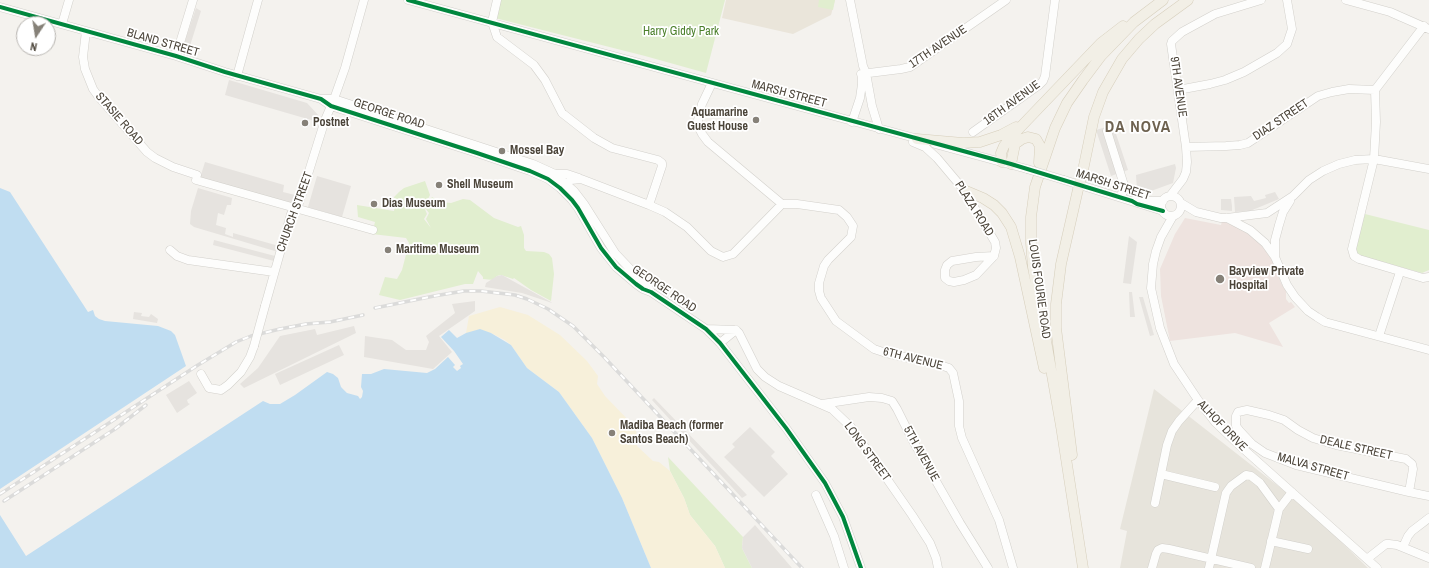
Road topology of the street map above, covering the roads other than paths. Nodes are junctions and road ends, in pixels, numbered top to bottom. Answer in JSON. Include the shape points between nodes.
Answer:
{"nodes":[{"id":1,"x":70,"y":0,"type":"edge"},
{"id":2,"x":193,"y":0,"type":"edge"},
{"id":3,"x":258,"y":0,"type":"edge"},
{"id":4,"x":364,"y":0,"type":"edge"},
{"id":5,"x":408,"y":0,"type":"edge"},
{"id":6,"x":497,"y":0,"type":"edge"},
{"id":7,"x":850,"y":0,"type":"edge"},
{"id":8,"x":1006,"y":0,"type":"edge"},
{"id":9,"x":1055,"y":0,"type":"edge"},
{"id":10,"x":1162,"y":0,"type":"edge"},
{"id":11,"x":1168,"y":0,"type":"edge"},
{"id":12,"x":1188,"y":0,"type":"edge"},
{"id":13,"x":1261,"y":0,"type":"edge"},
{"id":14,"x":1287,"y":0,"type":"edge"},
{"id":15,"x":1346,"y":0,"type":"edge"},
{"id":16,"x":0,"y":7,"type":"edge"},
{"id":17,"x":492,"y":22,"type":"junction"},
{"id":18,"x":62,"y":24,"type":"junction"},
{"id":19,"x":1426,"y":28,"type":"edge"},
{"id":20,"x":86,"y":31,"type":"junction"},
{"id":21,"x":1123,"y":34,"type":"junction"},
{"id":22,"x":176,"y":56,"type":"junction"},
{"id":23,"x":864,"y":71,"type":"junction"},
{"id":24,"x":237,"y":76,"type":"junction"},
{"id":25,"x":867,"y":82,"type":"junction"},
{"id":26,"x":712,"y":83,"type":"junction"},
{"id":27,"x":1178,"y":90,"type":"junction"},
{"id":28,"x":1374,"y":90,"type":"junction"},
{"id":29,"x":333,"y":102,"type":"junction"},
{"id":30,"x":1028,"y":120,"type":"junction"},
{"id":31,"x":855,"y":122,"type":"junction"},
{"id":32,"x":879,"y":129,"type":"junction"},
{"id":33,"x":1107,"y":131,"type":"dead end"},
{"id":34,"x":892,"y":132,"type":"junction"},
{"id":35,"x":973,"y":132,"type":"dead end"},
{"id":36,"x":917,"y":139,"type":"junction"},
{"id":37,"x":934,"y":144,"type":"junction"},
{"id":38,"x":1186,"y":147,"type":"junction"},
{"id":39,"x":937,"y":158,"type":"junction"},
{"id":40,"x":1374,"y":160,"type":"junction"},
{"id":41,"x":1007,"y":163,"type":"junction"},
{"id":42,"x":1429,"y":169,"type":"edge"},
{"id":43,"x":555,"y":174,"type":"junction"},
{"id":44,"x":581,"y":179,"type":"junction"},
{"id":45,"x":1181,"y":182,"type":"junction"},
{"id":46,"x":592,"y":183,"type":"junction"},
{"id":47,"x":563,"y":185,"type":"junction"},
{"id":48,"x":1079,"y":185,"type":"junction"},
{"id":49,"x":1035,"y":187,"type":"junction"},
{"id":50,"x":964,"y":190,"type":"junction"},
{"id":51,"x":572,"y":194,"type":"junction"},
{"id":52,"x":1293,"y":196,"type":"junction"},
{"id":53,"x":1119,"y":197,"type":"junction"},
{"id":54,"x":1167,"y":198,"type":"junction"},
{"id":55,"x":1132,"y":201,"type":"junction"},
{"id":56,"x":1180,"y":202,"type":"junction"},
{"id":57,"x":782,"y":204,"type":"junction"},
{"id":58,"x":649,"y":205,"type":"junction"},
{"id":59,"x":296,"y":209,"type":"junction"},
{"id":60,"x":1196,"y":212,"type":"junction"},
{"id":61,"x":1170,"y":214,"type":"junction"},
{"id":62,"x":1227,"y":218,"type":"junction"},
{"id":63,"x":373,"y":230,"type":"dead end"},
{"id":64,"x":170,"y":250,"type":"dead end"},
{"id":65,"x":994,"y":256,"type":"junction"},
{"id":66,"x":1275,"y":257,"type":"junction"},
{"id":67,"x":274,"y":272,"type":"junction"},
{"id":68,"x":1400,"y":272,"type":"junction"},
{"id":69,"x":1429,"y":276,"type":"edge"},
{"id":70,"x":706,"y":329,"type":"junction"},
{"id":71,"x":736,"y":330,"type":"junction"},
{"id":72,"x":1379,"y":336,"type":"junction"},
{"id":73,"x":720,"y":343,"type":"junction"},
{"id":74,"x":1429,"y":350,"type":"edge"},
{"id":75,"x":202,"y":374,"type":"dead end"},
{"id":76,"x":1198,"y":400,"type":"junction"},
{"id":77,"x":822,"y":405,"type":"junction"},
{"id":78,"x":1253,"y":412,"type":"joint"},
{"id":79,"x":1061,"y":426,"type":"junction"},
{"id":80,"x":1161,"y":474,"type":"junction"},
{"id":81,"x":1215,"y":486,"type":"dead end"},
{"id":82,"x":1292,"y":492,"type":"junction"},
{"id":83,"x":1409,"y":492,"type":"junction"},
{"id":84,"x":816,"y":495,"type":"dead end"},
{"id":85,"x":1429,"y":496,"type":"edge"},
{"id":86,"x":1155,"y":503,"type":"dead end"},
{"id":87,"x":1279,"y":509,"type":"junction"},
{"id":88,"x":1429,"y":518,"type":"edge"},
{"id":89,"x":1271,"y":541,"type":"junction"},
{"id":90,"x":1403,"y":547,"type":"junction"},
{"id":91,"x":1308,"y":549,"type":"dead end"},
{"id":92,"x":1429,"y":558,"type":"edge"},
{"id":93,"x":1367,"y":559,"type":"junction"},
{"id":94,"x":1211,"y":560,"type":"junction"},
{"id":95,"x":844,"y":568,"type":"edge"},
{"id":96,"x":861,"y":568,"type":"edge"},
{"id":97,"x":938,"y":568,"type":"edge"},
{"id":98,"x":988,"y":568,"type":"edge"},
{"id":99,"x":1013,"y":568,"type":"edge"},
{"id":100,"x":1083,"y":568,"type":"edge"},
{"id":101,"x":1087,"y":568,"type":"edge"},
{"id":102,"x":1152,"y":568,"type":"edge"},
{"id":103,"x":1209,"y":568,"type":"edge"},
{"id":104,"x":1251,"y":568,"type":"edge"},
{"id":105,"x":1265,"y":568,"type":"edge"},
{"id":106,"x":1377,"y":568,"type":"edge"}],
"edges":[{"from":1,"to":18,"type":"street"},
{"from":2,"to":22,"type":"street"},
{"from":3,"to":24,"type":"street"},
{"from":4,"to":29,"type":"street","name":"CHURCH STREET"},
{"from":5,"to":17,"type":"street","name":"MARSH STREET"},
{"from":6,"to":17,"type":"street"},
{"from":7,"to":23,"type":"street"},
{"from":8,"to":23,"type":"street","name":"17TH AVENUE","via":[[910,67]]},
{"from":9,"to":35,"type":"street","name":"16TH AVENUE","via":[[1043,81]]},
{"from":10,"to":21,"type":"main road","name":"LOUIS FOURIE ROAD"},
{"from":10,"to":30,"type":"main road","via":[[1142,10],[1101,43]]},
{"from":11,"to":21,"type":"main road","name":"LOUIS FOURIE ROAD"},
{"from":12,"to":48,"type":"main road","via":[[1139,39],[1109,80],[1094,117]]},
{"from":13,"to":27,"type":"street","name":"9TH AVENUE","via":[[1215,14],[1176,36],[1171,44]]},
{"from":14,"to":27,"type":"street","via":[[1292,29],[1287,44],[1277,53],[1225,80]]},
{"from":15,"to":19,"type":"street","via":[[1390,12]]},
{"from":16,"to":18,"type":"street","name":"BLAND STREET"},
{"from":17,"to":26,"type":"street","name":"MARSH STREET"},
{"from":17,"to":58,"type":"street","via":[[497,37],[526,58],[541,73],[558,108],[568,118],[612,148],[662,163]]},
{"from":18,"to":20,"type":"street","name":"BLAND STREET"},
{"from":19,"to":28,"type":"street"},
{"from":20,"to":22,"type":"street","name":"BLAND STREET"},
{"from":20,"to":59,"type":"street","name":"STASIE ROAD","via":[[83,57],[93,89],[147,152],[196,178]]},
{"from":21,"to":49,"type":"main road","name":"LOUIS FOURIE ROAD","via":[[1101,56],[1068,103],[1055,128]]},
{"from":22,"to":24,"type":"street","name":"BLAND STREET"},
{"from":23,"to":25,"type":"street"},
{"from":23,"to":31,"type":"street"},
{"from":24,"to":29,"type":"street","name":"BLAND STREET"},
{"from":25,"to":31,"type":"street"},
{"from":25,"to":32,"type":"street"},
{"from":26,"to":31,"type":"street","name":"MARSH STREET"},
{"from":26,"to":57,"type":"street","via":[[698,120],[702,134],[708,142]]},
{"from":27,"to":38,"type":"street","name":"9TH AVENUE"},
{"from":28,"to":38,"type":"street","name":"DIAZ STREET","via":[[1349,89],[1318,96],[1248,143]]},
{"from":28,"to":40,"type":"street"},
{"from":29,"to":43,"type":"street","name":"GEORGE ROAD","via":[[533,164]]},
{"from":29,"to":47,"type":"street","name":"GEORGE ROAD"},
{"from":29,"to":59,"type":"street","name":"CHURCH STREET"},
{"from":30,"to":36,"type":"main road","via":[[1001,135],[980,142]]},
{"from":30,"to":41,"type":"main road","via":[[1004,146],[1001,153]]},
{"from":31,"to":32,"type":"street","name":"MARSH STREET"},
{"from":32,"to":34,"type":"street","name":"MARSH STREET"},
{"from":33,"to":53,"type":"street","via":[[1124,181],[1124,191]]},
{"from":34,"to":36,"type":"street","name":"MARSH STREET"},
{"from":34,"to":39,"type":"street","via":[[926,147]]},
{"from":36,"to":37,"type":"street","name":"MARSH STREET"},
{"from":37,"to":39,"type":"street","name":"PLAZA ROAD"},
{"from":37,"to":41,"type":"street","name":"MARSH STREET"},
{"from":38,"to":45,"type":"street","name":"9TH AVENUE","via":[[1186,172]]},
{"from":39,"to":50,"type":"street","name":"PLAZA ROAD"},
{"from":40,"to":42,"type":"street"},
{"from":40,"to":52,"type":"street","via":[[1355,160],[1323,171],[1309,180]]},
{"from":40,"to":68,"type":"street","via":[[1352,249],[1354,256],[1359,259]]},
{"from":41,"to":48,"type":"street","name":"MARSH STREET","bridge":true},
{"from":41,"to":49,"type":"main road","via":[[1018,141],[1028,137],[1036,139],[1040,146],[1040,155]]},
{"from":43,"to":44,"type":"street","via":[[567,174]]},
{"from":43,"to":47,"type":"street","name":"GEORGE ROAD"},
{"from":44,"to":46,"type":"street"},
{"from":44,"to":47,"type":"street","via":[[571,180]]},
{"from":45,"to":54,"type":"street","name":"9TH AVENUE"},
{"from":45,"to":56,"type":"street","name":"9TH AVENUE"},
{"from":46,"to":51,"type":"street","via":[[582,185]]},
{"from":46,"to":58,"type":"street"},
{"from":47,"to":51,"type":"street","name":"GEORGE ROAD"},
{"from":48,"to":53,"type":"street","name":"MARSH STREET"},
{"from":48,"to":101,"type":"main road","via":[[1058,285],[1056,328]]},
{"from":49,"to":79,"type":"main road","name":"LOUIS FOURIE ROAD","via":[[1031,217],[1033,267]]},
{"from":50,"to":65,"type":"street","name":"PLAZA ROAD","via":[[995,242]]},
{"from":50,"to":79,"type":"main road","via":[[994,205],[1011,227],[1047,380]]},
{"from":51,"to":70,"type":"street","name":"GEORGE ROAD","via":[[609,259],[636,284]]},
{"from":52,"to":62,"type":"street","via":[[1267,213]]},
{"from":52,"to":66,"type":"street","via":[[1278,225]]},
{"from":53,"to":55,"type":"street","name":"MARSH STREET"},
{"from":54,"to":55,"type":"street","name":"MARSH STREET","via":[[1154,202]]},
{"from":54,"to":56,"type":"street","via":[[1176,198]]},
{"from":54,"to":61,"type":"street","via":[[1161,206]]},
{"from":55,"to":61,"type":"street","name":"MARSH STREET"},
{"from":56,"to":60,"type":"street"},
{"from":56,"to":61,"type":"street","via":[[1181,209]]},
{"from":57,"to":58,"type":"street","via":[[733,254],[723,257],[711,251],[687,227]]},
{"from":57,"to":99,"type":"street","name":"6TH AVENUE","via":[[839,210],[853,226],[851,237],[824,266],[819,283],[821,298],[836,321],[874,349],[940,365],[949,368],[953,373],[959,401],[959,426],[962,438],[999,520]]},
{"from":59,"to":63,"type":"street","name":"STASIE ROAD"},
{"from":59,"to":67,"type":"street","name":"CHURCH STREET","via":[[291,214]]},
{"from":60,"to":61,"type":"street"},
{"from":60,"to":62,"type":"street"},
{"from":61,"to":76,"type":"street","name":"ALHOF DRIVE","via":[[1153,264],[1151,288],[1160,328],[1174,364]]},
{"from":62,"to":66,"type":"street","via":[[1260,237]]},
{"from":64,"to":67,"type":"street","via":[[188,260]]},
{"from":65,"to":65,"type":"street","name":"PLAZA ROAD","via":[[976,275],[954,282],[945,278],[947,265],[952,261]]},
{"from":66,"to":72,"type":"street","via":[[1287,285],[1308,311],[1325,322]]},
{"from":67,"to":75,"type":"street","name":"CHURCH STREET","bridge":true,"via":[[254,346],[241,372],[221,390],[210,388]]},
{"from":68,"to":69,"type":"street","via":[[1423,278]]},
{"from":68,"to":72,"type":"street"},
{"from":70,"to":71,"type":"street"},
{"from":70,"to":73,"type":"street","name":"GEORGE ROAD"},
{"from":71,"to":73,"type":"street"},
{"from":71,"to":77,"type":"street","name":"LONG STREET","via":[[757,369],[765,377]]},
{"from":72,"to":74,"type":"street"},
{"from":73,"to":96,"type":"street","name":"GEORGE ROAD","via":[[825,483],[843,517]]},
{"from":76,"to":80,"type":"street","via":[[1172,431]]},
{"from":76,"to":82,"type":"street","name":"ALHOF DRIVE","via":[[1215,422]]},
{"from":77,"to":97,"type":"street","name":"LONG STREET","via":[[832,409],[851,427],[930,543]]},
{"from":77,"to":98,"type":"street","name":"5TH AVENUE","via":[[869,397],[892,401]]},
{"from":78,"to":83,"type":"street","name":"DEALE STREET","via":[[1284,420],[1313,438],[1410,461],[1413,469]]},
{"from":78,"to":83,"type":"street","name":"MALVA STREET","via":[[1238,412],[1236,426],[1242,435],[1265,453],[1296,465]]},
{"from":79,"to":100,"type":"main road","name":"LOUIS FOURIE ROAD"},
{"from":80,"to":81,"type":"street"},
{"from":80,"to":86,"type":"street"},
{"from":82,"to":87,"type":"street"},
{"from":82,"to":93,"type":"street","name":"ALHOF DRIVE"},
{"from":83,"to":85,"type":"street","name":"MALVA STREET"},
{"from":84,"to":95,"type":"street","via":[[834,536]]},
{"from":87,"to":89,"type":"street"},
{"from":87,"to":94,"type":"street","via":[[1255,478],[1246,475],[1238,480],[1226,493]]},
{"from":88,"to":90,"type":"street","via":[[1412,531]]},
{"from":89,"to":91,"type":"street"},
{"from":89,"to":105,"type":"street"},
{"from":90,"to":92,"type":"street"},
{"from":90,"to":93,"type":"street","via":[[1386,544]]},
{"from":93,"to":106,"type":"street","name":"ALHOF DRIVE"},
{"from":94,"to":102,"type":"street","via":[[1162,548],[1158,550]]},
{"from":94,"to":103,"type":"street"},
{"from":94,"to":104,"type":"street"}]}
